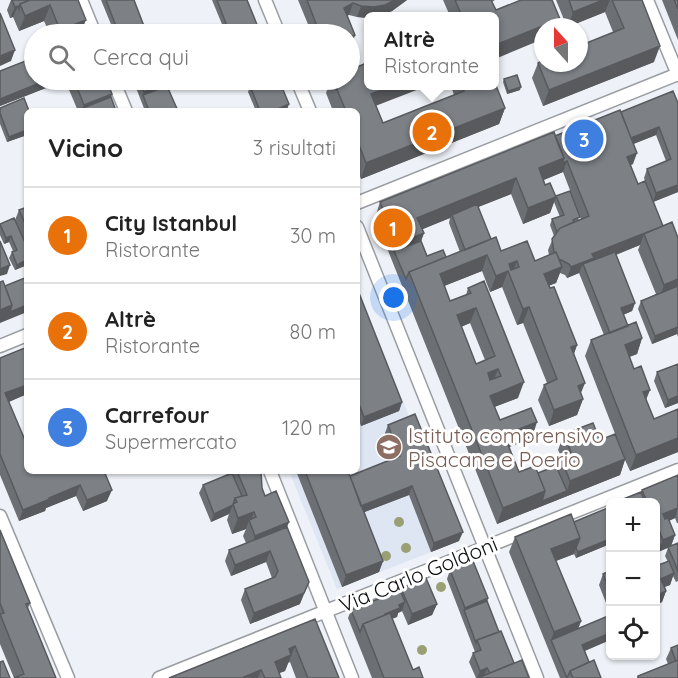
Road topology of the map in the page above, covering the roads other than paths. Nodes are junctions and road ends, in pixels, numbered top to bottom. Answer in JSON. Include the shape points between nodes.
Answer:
{"nodes":[{"id":1,"x":81,"y":0,"type":"edge"},
{"id":2,"x":265,"y":0,"type":"edge"},
{"id":3,"x":647,"y":0,"type":"edge"},
{"id":4,"x":91,"y":24,"type":"edge"},
{"id":5,"x":275,"y":24,"type":"edge"},
{"id":6,"x":678,"y":74,"type":"edge"},
{"id":7,"x":117,"y":90,"type":"edge"},
{"id":8,"x":301,"y":90,"type":"edge"},
{"id":9,"x":125,"y":108,"type":"edge"},
{"id":10,"x":309,"y":108,"type":"edge"},
{"id":11,"x":360,"y":202,"type":"edge"},
{"id":12,"x":360,"y":234,"type":"edge"},
{"id":13,"x":24,"y":336,"type":"edge"},
{"id":14,"x":0,"y":346,"type":"edge"},
{"id":15,"x":678,"y":470,"type":"edge"},
{"id":16,"x":271,"y":474,"type":"edge"},
{"id":17,"x":0,"y":516,"type":"edge"},
{"id":18,"x":485,"y":547,"type":"junction"},
{"id":19,"x":325,"y":611,"type":"junction"},
{"id":20,"x":68,"y":678,"type":"edge"},
{"id":21,"x":159,"y":678,"type":"edge"},
{"id":22,"x":352,"y":678,"type":"edge"},
{"id":23,"x":537,"y":678,"type":"edge"}],
"edges":[{"from":1,"to":4,"type":"street"},
{"from":2,"to":5,"type":"street"},
{"from":3,"to":6,"type":"street"},
{"from":6,"to":11,"type":"street"},
{"from":7,"to":9,"type":"street"},
{"from":8,"to":10,"type":"street"},
{"from":12,"to":18,"type":"street"},
{"from":13,"to":14,"type":"street"},
{"from":15,"to":18,"type":"street","name":"Via Carlo Goldoni"},
{"from":16,"to":19,"type":"street"},
{"from":17,"to":20,"type":"street"},
{"from":18,"to":19,"type":"street","name":"Via Carlo Goldoni"},
{"from":18,"to":23,"type":"street"},
{"from":19,"to":21,"type":"street","name":"Via Carlo Goldoni"},
{"from":19,"to":22,"type":"street"}]}
